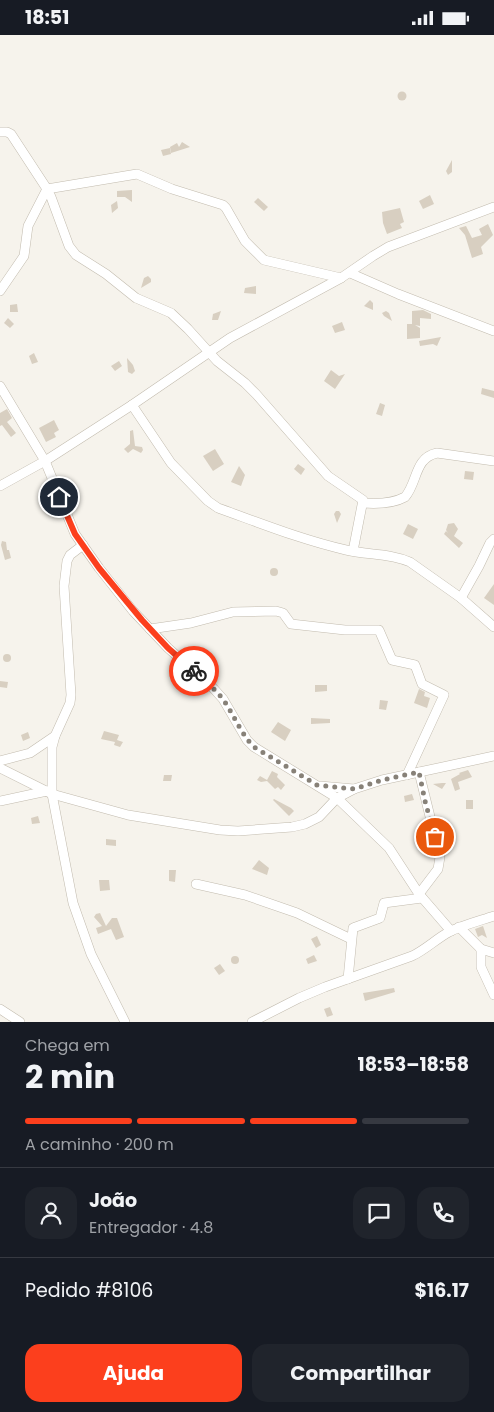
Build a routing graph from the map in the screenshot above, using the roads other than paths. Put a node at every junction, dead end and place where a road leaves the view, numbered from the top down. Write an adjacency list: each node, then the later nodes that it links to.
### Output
1 (0, 132): 2 (street)
2 (47, 189): 4 (street); 5 (street); 7 (street)
3 (494, 207): 4 (street)
4 (345, 275): 6 (street); 7 (street)
5 (0, 291)
6 (494, 331)
7 (208, 352): 9 (street); 13 (street)
8 (0, 386): 10 (street)
9 (132, 405): 10 (street); 16 (street)
10 (45, 461): 12 (street); 15 (street)
11 (494, 461): 13 (street)
12 (0, 486)
13 (363, 503): 16 (street)
14 (494, 539): 17 (street)
15 (83, 545): 19 (street); 20 (street)
16 (353, 551): 17 (street)
17 (461, 598): 18 (street)
18 (494, 627)
19 (150, 629): 25 (street); 26 (street)
20 (55, 735): 22 (street); 28 (street)
21 (494, 756): 24 (street)
22 (0, 761)
23 (0, 768): 28 (street)
24 (419, 772): 25 (street); 32 (street)
25 (407, 775): 27 (street)
26 (317, 785): 27 (street); 29 (street)
27 (354, 789): 29 (street)
28 (50, 792): 29 (street); 30 (street); 42 (street)
29 (337, 798): 32 (street)
30 (0, 801)
31 (196, 884): 35 (street)
32 (420, 896): 34 (street); 35 (street)
33 (494, 916): 34 (street)
34 (455, 929): 36 (street); 38 (street)
35 (351, 939): 38 (street)
36 (481, 949): 37 (street); 39 (street)
37 (494, 953)
38 (348, 979): 43 (street)
39 (494, 995)
40 (0, 1009): 41 (street)
41 (20, 1022)
42 (125, 1022)
43 (252, 1022)

